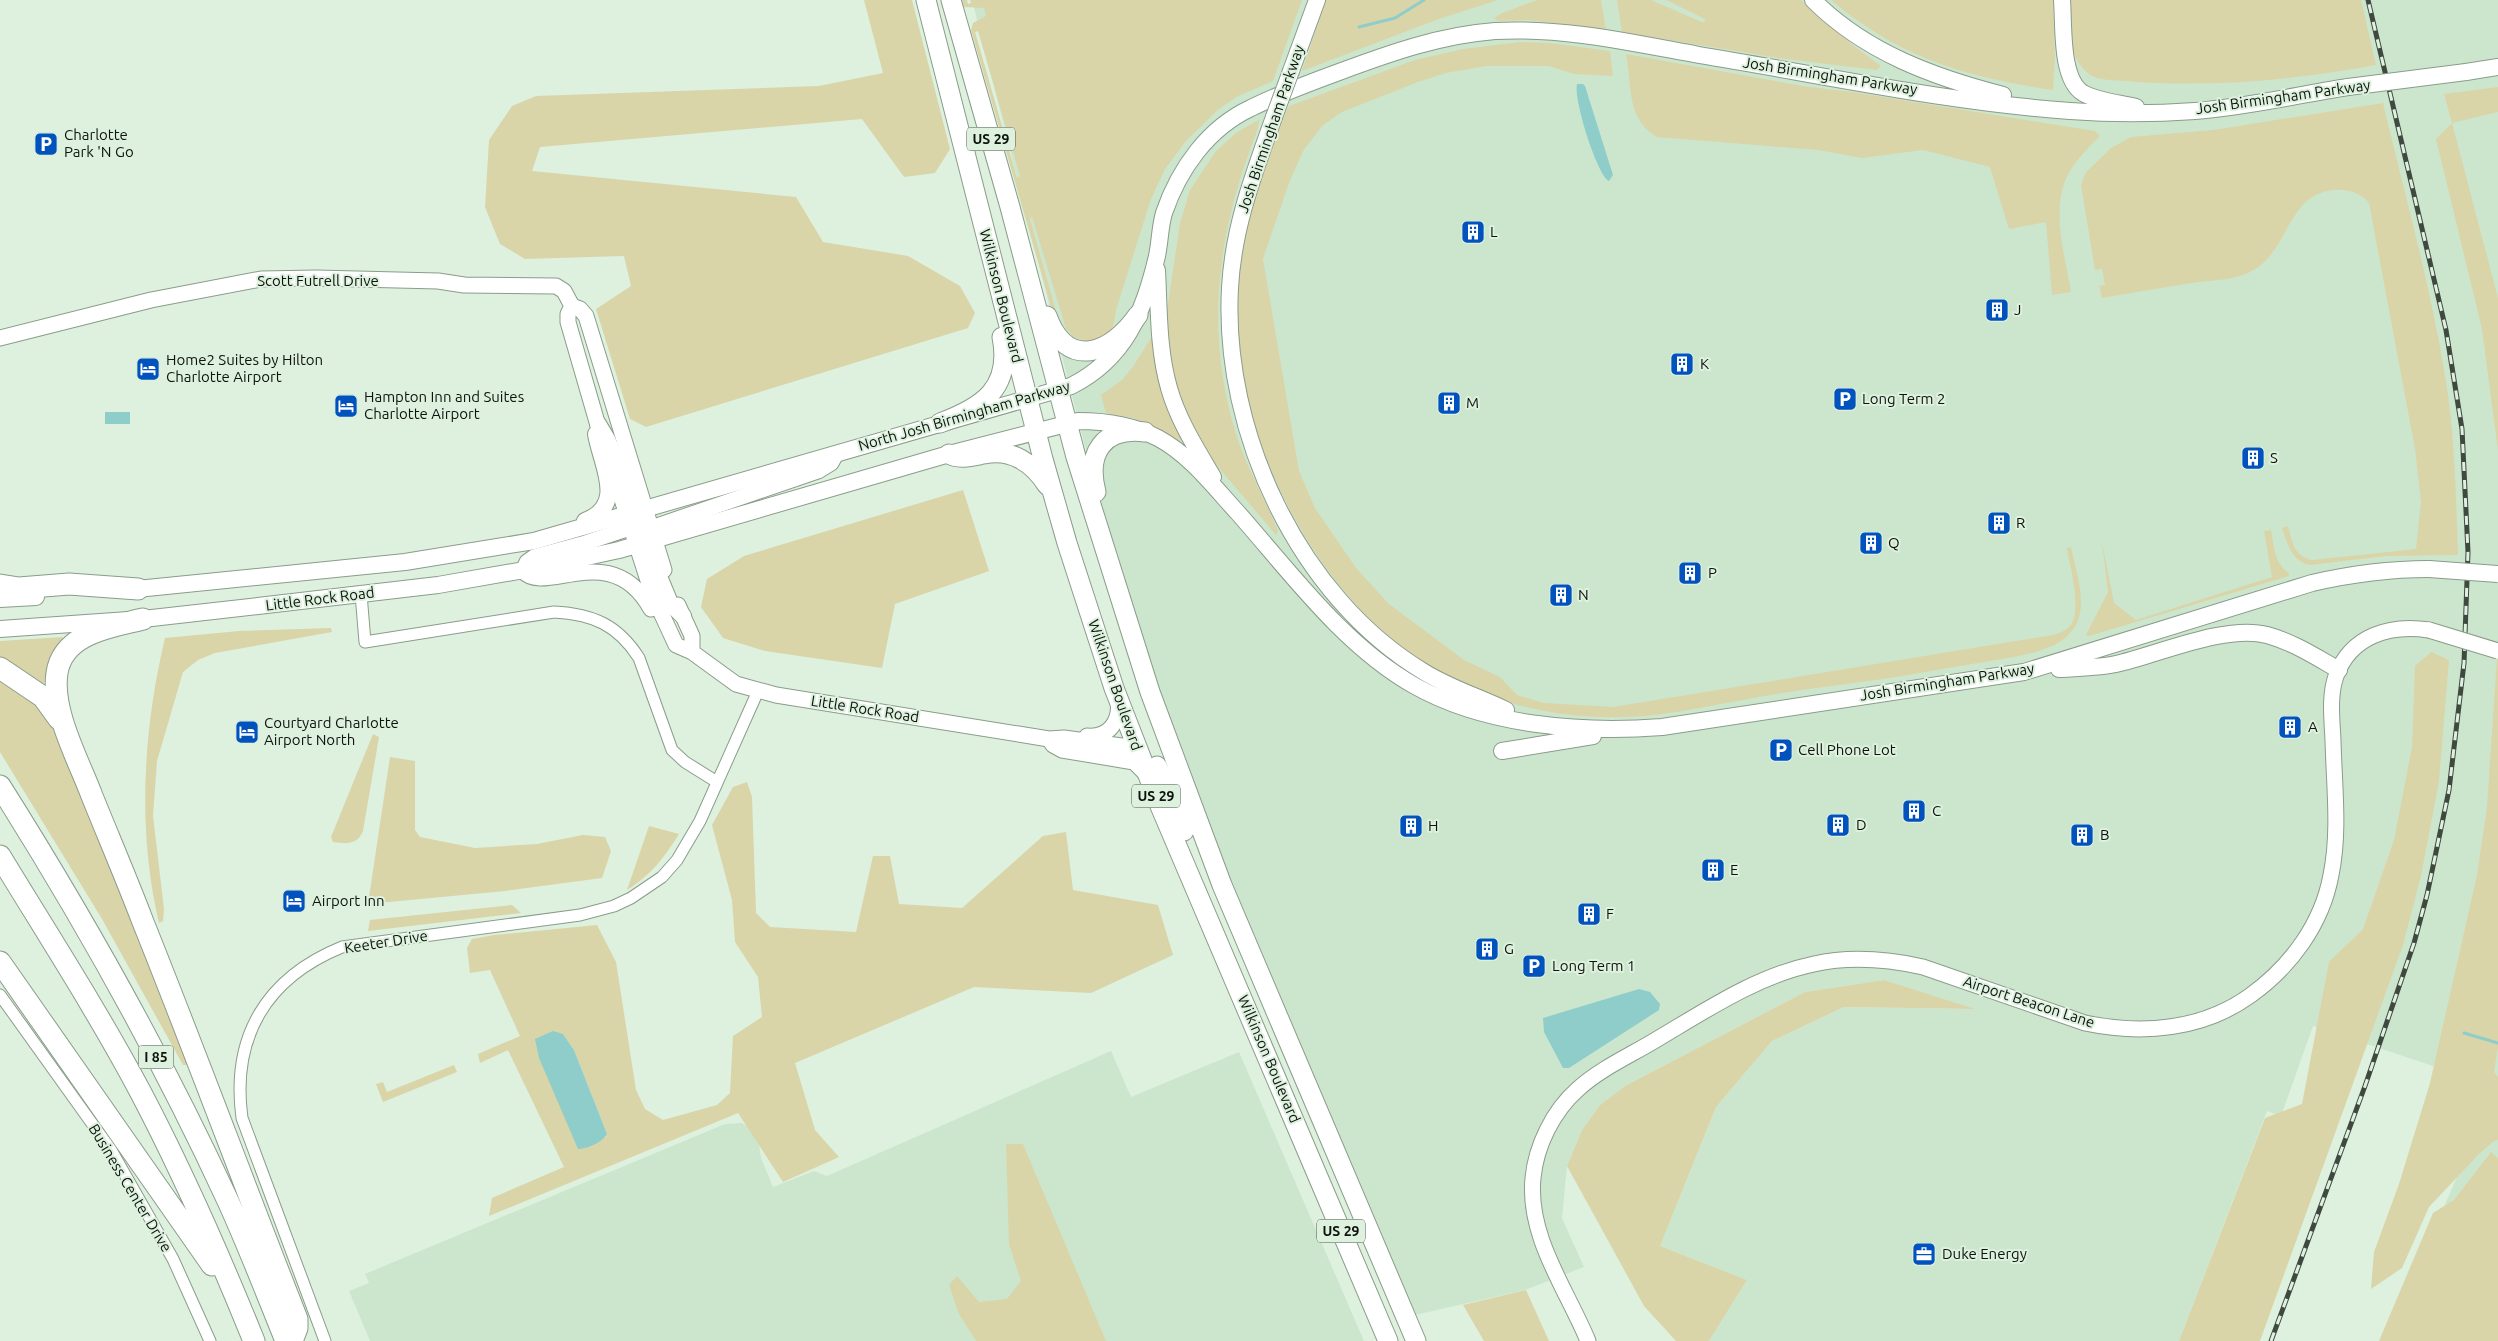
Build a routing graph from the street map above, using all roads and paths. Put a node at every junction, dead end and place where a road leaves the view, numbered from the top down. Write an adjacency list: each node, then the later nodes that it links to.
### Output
1 (926, 0): 12 (main road, Wilkinson Boulevard / US 29)
2 (951, 0): 11 (main road, Wilkinson Boulevard / US 29)
3 (1317, 0): 46 (main road, Josh Birmingham Parkway, bridge)
4 (1813, 0): 8 (main road, Josh Birmingham Parkway)
5 (2062, 0): 9 (main road)
6 (1592, 38): 8 (main road, Josh Birmingham Parkway); 10 (main road, North Josh Birmingham Parkway)
7 (2498, 67): 9 (main road, Josh Birmingham Parkway, bridge)
8 (2068, 111): 9 (main road, Josh Birmingham Parkway)
9 (2160, 113)
10 (1156, 258): 14 (main road, North Josh Birmingham Parkway); 24 (main road)
11 (1029, 278): 14 (main road); 16 (main road, Wilkinson Boulevard / US 29)
12 (999, 286): 17 (main road, Wilkinson Boulevard / US 29); 18 (main road)
13 (572, 306): 15 (street, Scott Futrell Drive); 20 (street); 26 (street, Scott Futrell Drive)
14 (1138, 315): 16 (main road, North Josh Birmingham Parkway)
15 (0, 338)
16 (1058, 391): 17 (main road, North Josh Birmingham Parkway); 19 (main road, Wilkinson Boulevard / US 29)
17 (1027, 399): 18 (main road, North Josh Birmingham Parkway); 21 (main road, Wilkinson Boulevard / US 29)
18 (940, 423): 26 (main road, North Josh Birmingham Parkway)
19 (1066, 423): 21 (main road); 22 (main road); 28 (main road, Wilkinson Boulevard / US 29)
20 (598, 424): 26 (main road); 27 (main road)
21 (1036, 431): 23 (main road); 25 (main road, Wilkinson Boulevard / US 29)
22 (1145, 432): 24 (main road); 28 (main road)
23 (949, 454): 25 (main road); 26 (main road)
24 (1226, 500): 46 (main road, Josh Birmingham Parkway)
25 (1055, 501): 45 (main road, Wilkinson Boulevard / US 29)
26 (641, 527): 27 (main road, Little Rock Road); 29 (main road, Little Rock Road); 35 (main road); 38 (street, Little Rock Road)
27 (571, 531): 32 (main road, Little Rock Road)
28 (1100, 539): 59 (main road, Wilkinson Boulevard / US 29)
29 (523, 570): 33 (main road, Little Rock Road); 38 (street)
30 (2498, 574): 43 (main road, Josh Birmingham Parkway, bridge)
31 (0, 585): 32 (highway)
32 (138, 589): 34 (main road, Little Rock Road)
33 (361, 594): 36 (main road, Little Rock Road); 54 (street)
34 (0, 599)
35 (683, 616): 40 (street)
36 (143, 619): 37 (main road, Little Rock Road); 48 (highway)
37 (0, 629)
38 (670, 631): 40 (street, Little Rock Road)
39 (2498, 651): 42 (street, Airport Beacon Lane, bridge)
40 (692, 652): 44 (street, Little Rock Road)
41 (0, 668): 48 (highway)
42 (2339, 670): 43 (main road); 68 (street, Airport Beacon Lane)
43 (2024, 672): 47 (main road, Josh Birmingham Parkway)
44 (758, 691): 49 (street, Little Rock Road); 54 (street, Keeter Drive)
45 (1117, 696): 50 (street); 51 (main road, Wilkinson Boulevard / US 29)
46 (1535, 722): 47 (main road, Josh Birmingham Parkway)
47 (1618, 730): 52 (main road)
48 (67, 732): 64 (highway)
49 (1049, 738): 50 (street, Little Rock Road); 53 (street, Little Rock Road)
50 (1065, 738): 51 (street, Little Rock Road)
51 (1136, 748): 53 (main road, Wilkinson Boulevard / US 29); 59 (main road)
52 (1502, 751)
53 (1147, 775): 66 (main road, Wilkinson Boulevard / US 29)
54 (717, 782): 65 (street, Keeter Drive)
55 (0, 786): 63 (highway, I 85)
56 (0, 856): 60 (highway, I 85)
57 (0, 962): 60 (highway)
58 (0, 994): 61 (street, Business Center Drive)
59 (1275, 1012): 67 (main road, Wilkinson Boulevard / US 29)
60 (238, 1303): 62 (highway, I 85)
61 (210, 1341)
62 (254, 1341)
63 (286, 1341)
64 (292, 1341)
65 (325, 1341)
66 (1388, 1341)
67 (1416, 1341)
68 (1588, 1341)

